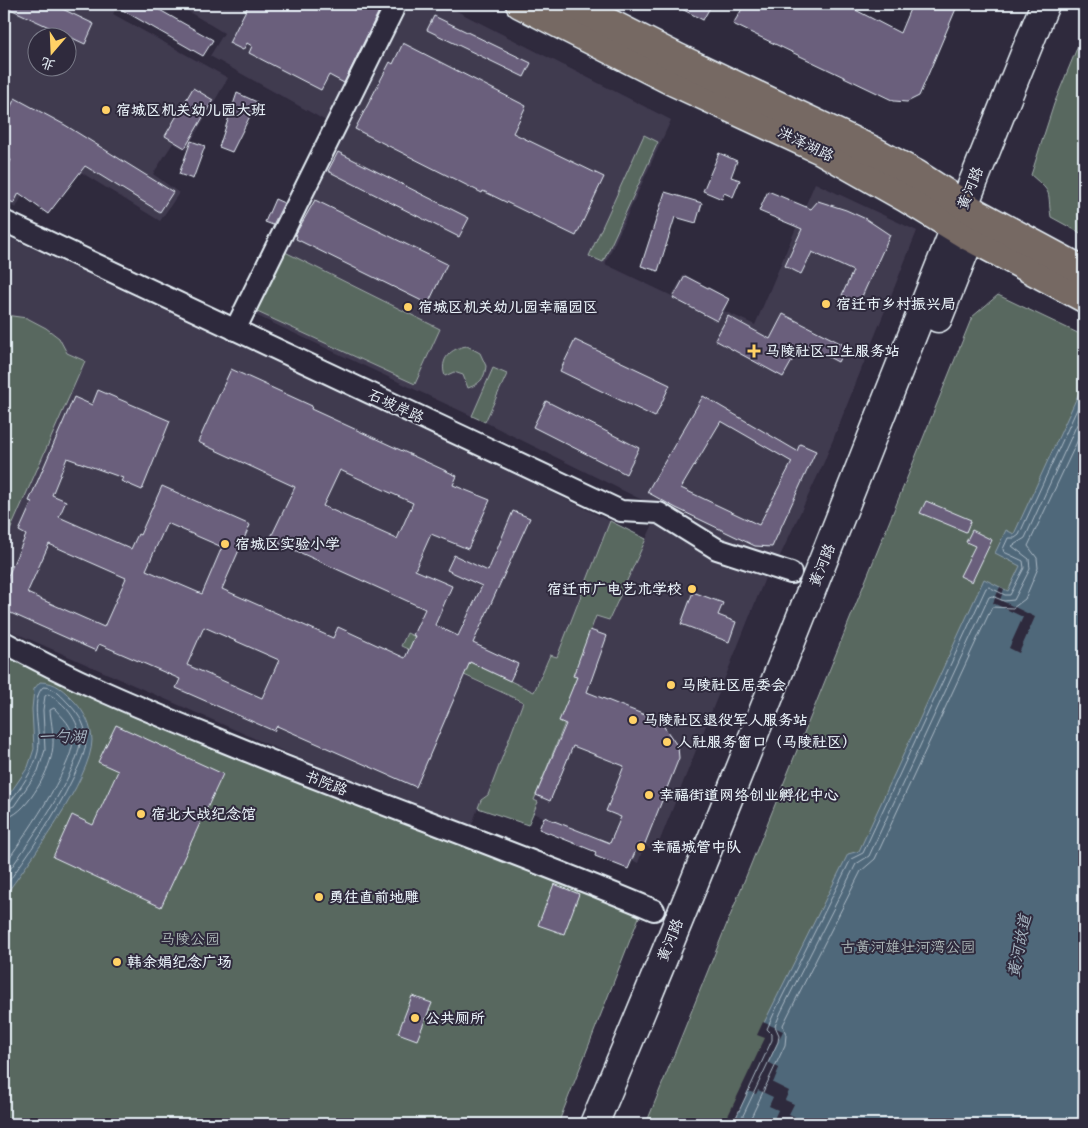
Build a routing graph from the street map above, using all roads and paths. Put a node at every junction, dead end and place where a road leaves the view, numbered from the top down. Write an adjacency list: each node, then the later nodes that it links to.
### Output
1 (520, 4): 7 (main road, 洪泽湖路)
2 (572, 4): 7 (main road, 洪泽湖路)
3 (1045, 4): 7 (main road, 黄河路)
4 (1063, 4): 7 (main road, 黄河路)
5 (394, 10): 11 (street)
6 (4, 221): 11 (street, 石坡岸路)
7 (966, 221): 8 (main road, 洪泽湖路); 15 (main road, 黄河路); 16 (main road, 黄河路)
8 (1020, 251): 9 (main road, 洪泽湖路); 10 (main road, 洪泽湖路)
9 (1084, 270)
10 (1084, 298)
11 (235, 330): 12 (street, 石坡岸路)
12 (791, 573)
13 (4, 642): 14 (street, 书院路)
14 (654, 910)
15 (594, 1124)
16 (612, 1124)

